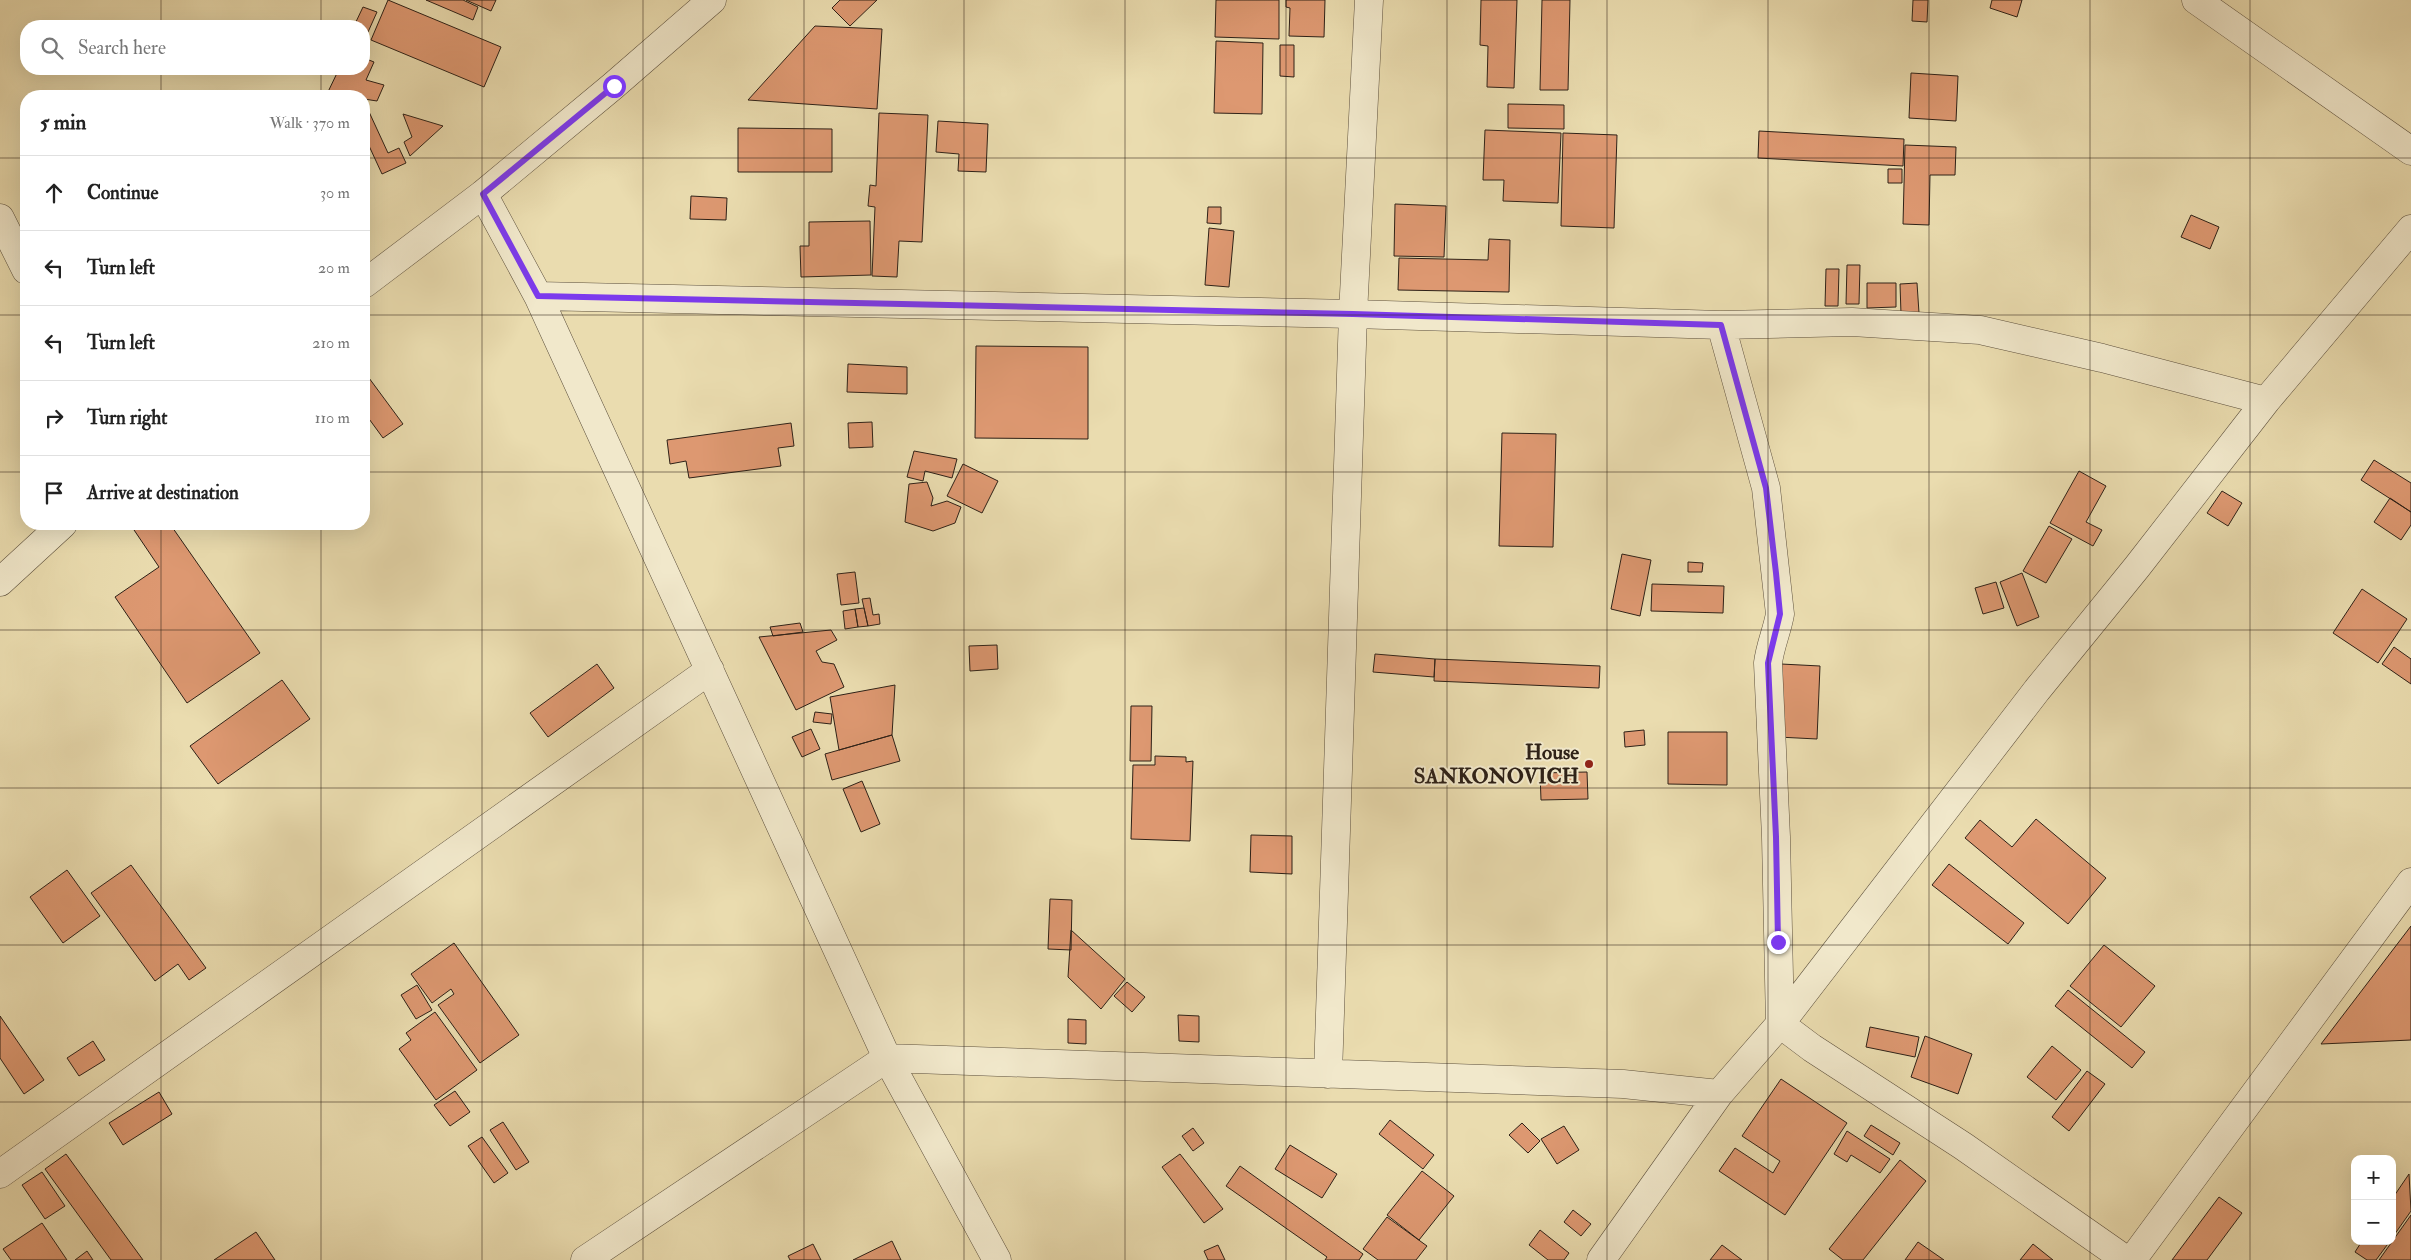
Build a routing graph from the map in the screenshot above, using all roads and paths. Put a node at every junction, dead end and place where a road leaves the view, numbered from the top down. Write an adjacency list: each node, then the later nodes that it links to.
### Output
1 (712, 0): 5 (street)
2 (1369, 0): 11 (street)
3 (2196, 0): 4 (street)
4 (2411, 151)
5 (483, 194): 9 (street); 10 (street)
6 (0, 218): 8 (street)
7 (2411, 229): 13 (street)
8 (20, 258)
9 (370, 279)
10 (538, 296): 11 (street); 16 (street)
11 (1353, 314): 12 (street); 20 (street)
12 (1721, 325): 13 (street); 18 (street)
13 (2266, 401): 18 (street)
14 (56, 530): 15 (street)
15 (0, 582)
16 (710, 670): 19 (street); 22 (street)
17 (2411, 882): 27 (street)
18 (1780, 1024): 21 (street); 26 (street)
19 (887, 1058): 20 (street); 23 (street); 24 (street)
20 (1328, 1074): 21 (street)
21 (1719, 1094): 25 (street)
22 (0, 1174)
23 (585, 1260)
24 (997, 1260)
25 (1600, 1260)
26 (2126, 1260)
27 (2132, 1260)

